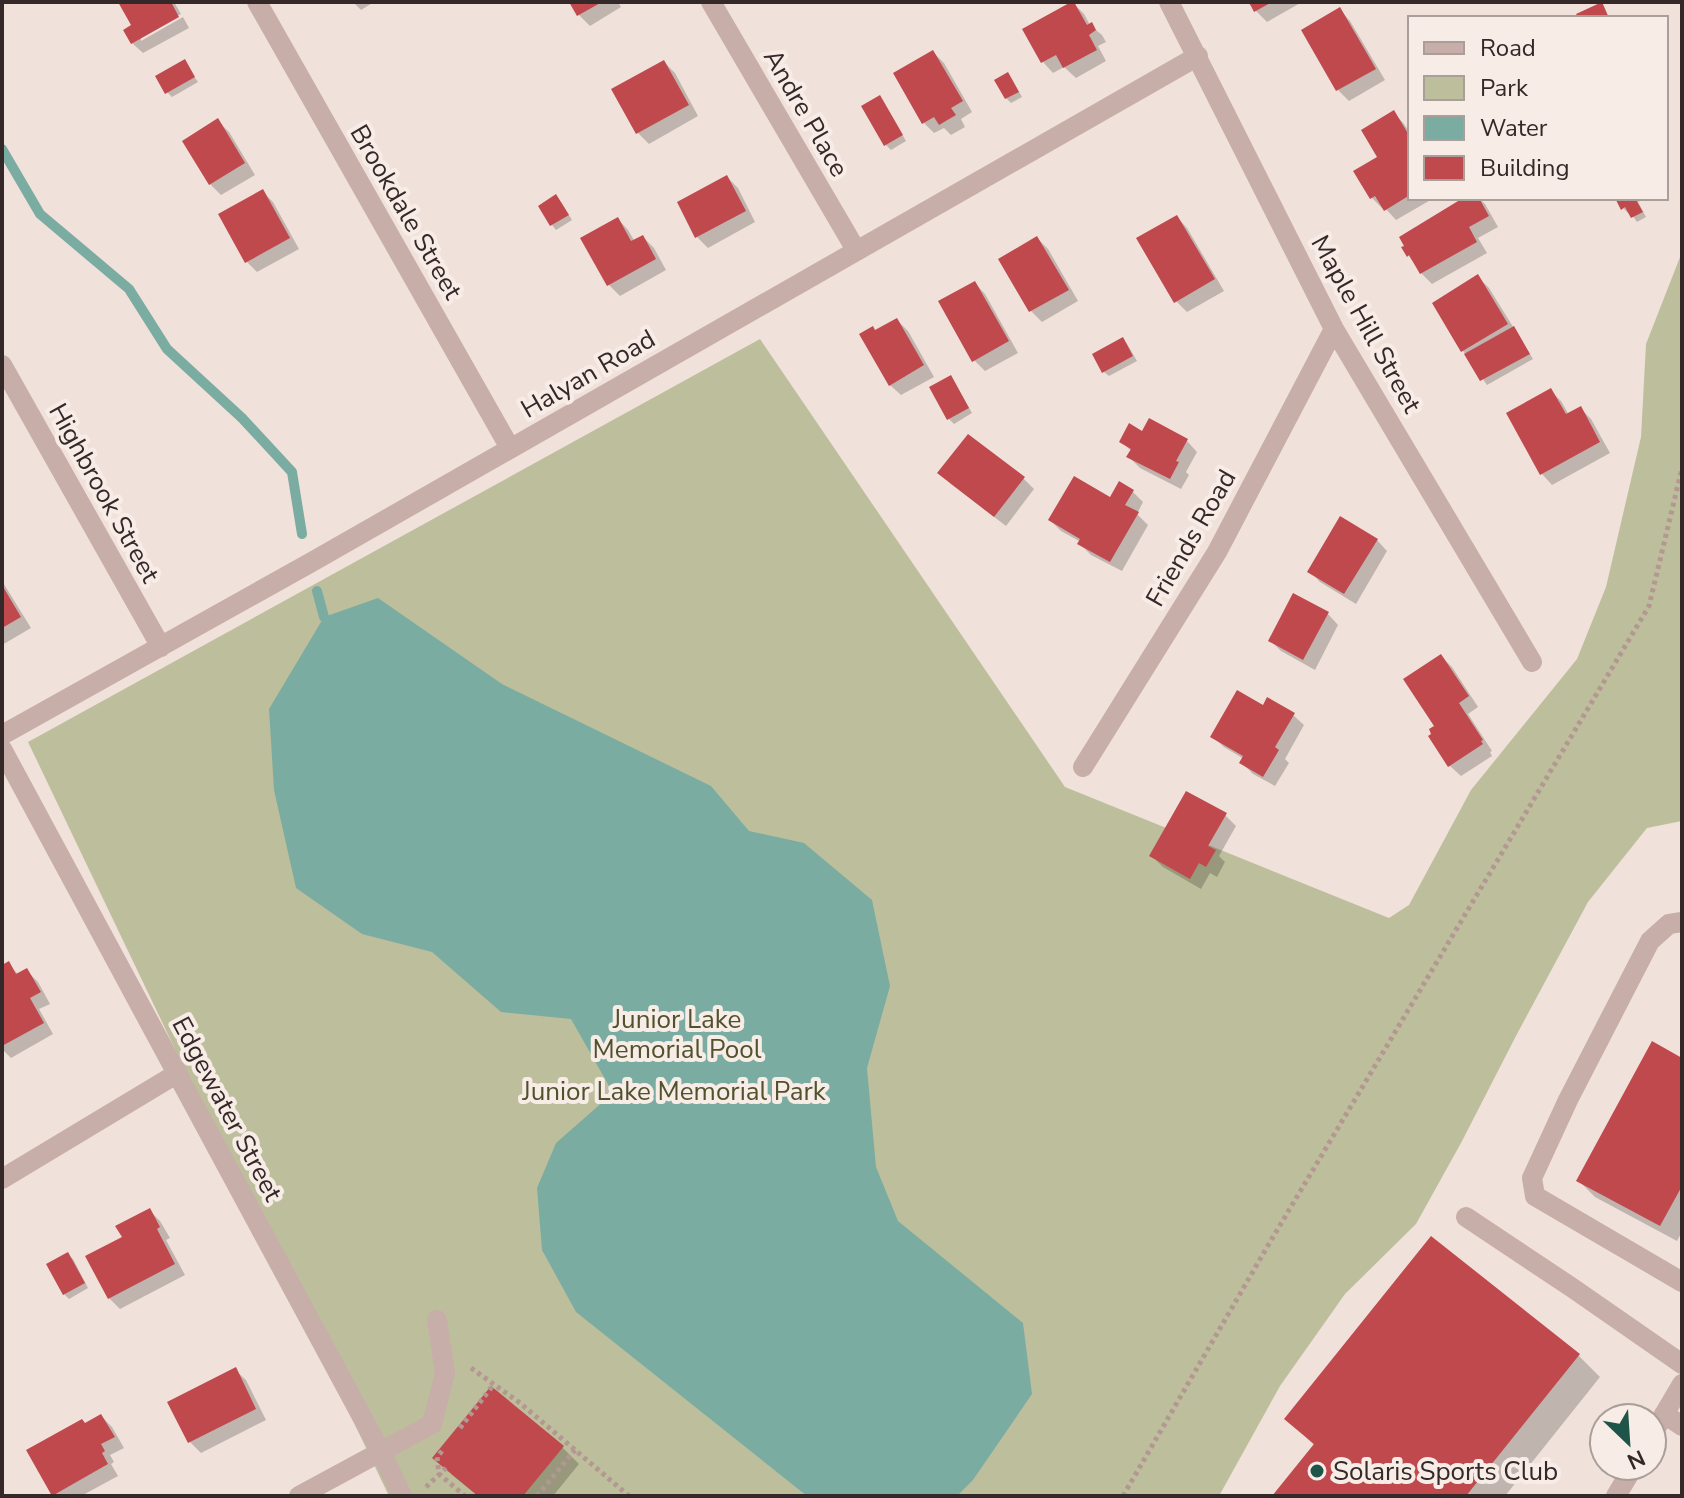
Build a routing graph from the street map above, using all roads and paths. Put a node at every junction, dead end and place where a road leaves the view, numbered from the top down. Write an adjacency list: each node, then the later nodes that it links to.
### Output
1 (257, 2): 8 (street, Brookdale Street)
2 (711, 2): 5 (street, Andre Place)
3 (1169, 2): 4 (street, Maple Hill Street)
4 (1198, 56): 5 (street, Halyan Road); 6 (street, Maple Hill Street)
5 (856, 250): 8 (street, Halyan Road)
6 (1334, 329): 11 (street, Maple Hill Street); 14 (street, Friends Road)
7 (2, 365): 10 (street, Highbrook Street)
8 (510, 448): 10 (street, Halyan Road)
9 (1682, 468): 34 (path)
10 (161, 647): 12 (street, Halyan Road)
11 (1532, 662)
12 (2, 735)
13 (2, 749): 16 (street, Edgewater Street)
14 (1083, 767)
15 (1682, 922): 19 (street)
16 (178, 1073): 17 (street); 26 (street, Edgewater Street)
17 (2, 1179)
18 (1466, 1217): 22 (street)
19 (1682, 1282)
20 (437, 1320): 21 (street)
21 (441, 1347): 25 (path); 26 (street)
22 (1682, 1364)
23 (1682, 1384): 24 (street)
24 (1668, 1407)
25 (575, 1450): 32 (path); 33 (path)
26 (381, 1452): 29 (street, Edgewater Street); 30 (street)
27 (446, 1468): 28 (path)
28 (439, 1474): 29 (path); 31 (path)
29 (411, 1494)
30 (299, 1496)
31 (465, 1496)
32 (537, 1496)
33 (629, 1496)
34 (1123, 1496)

